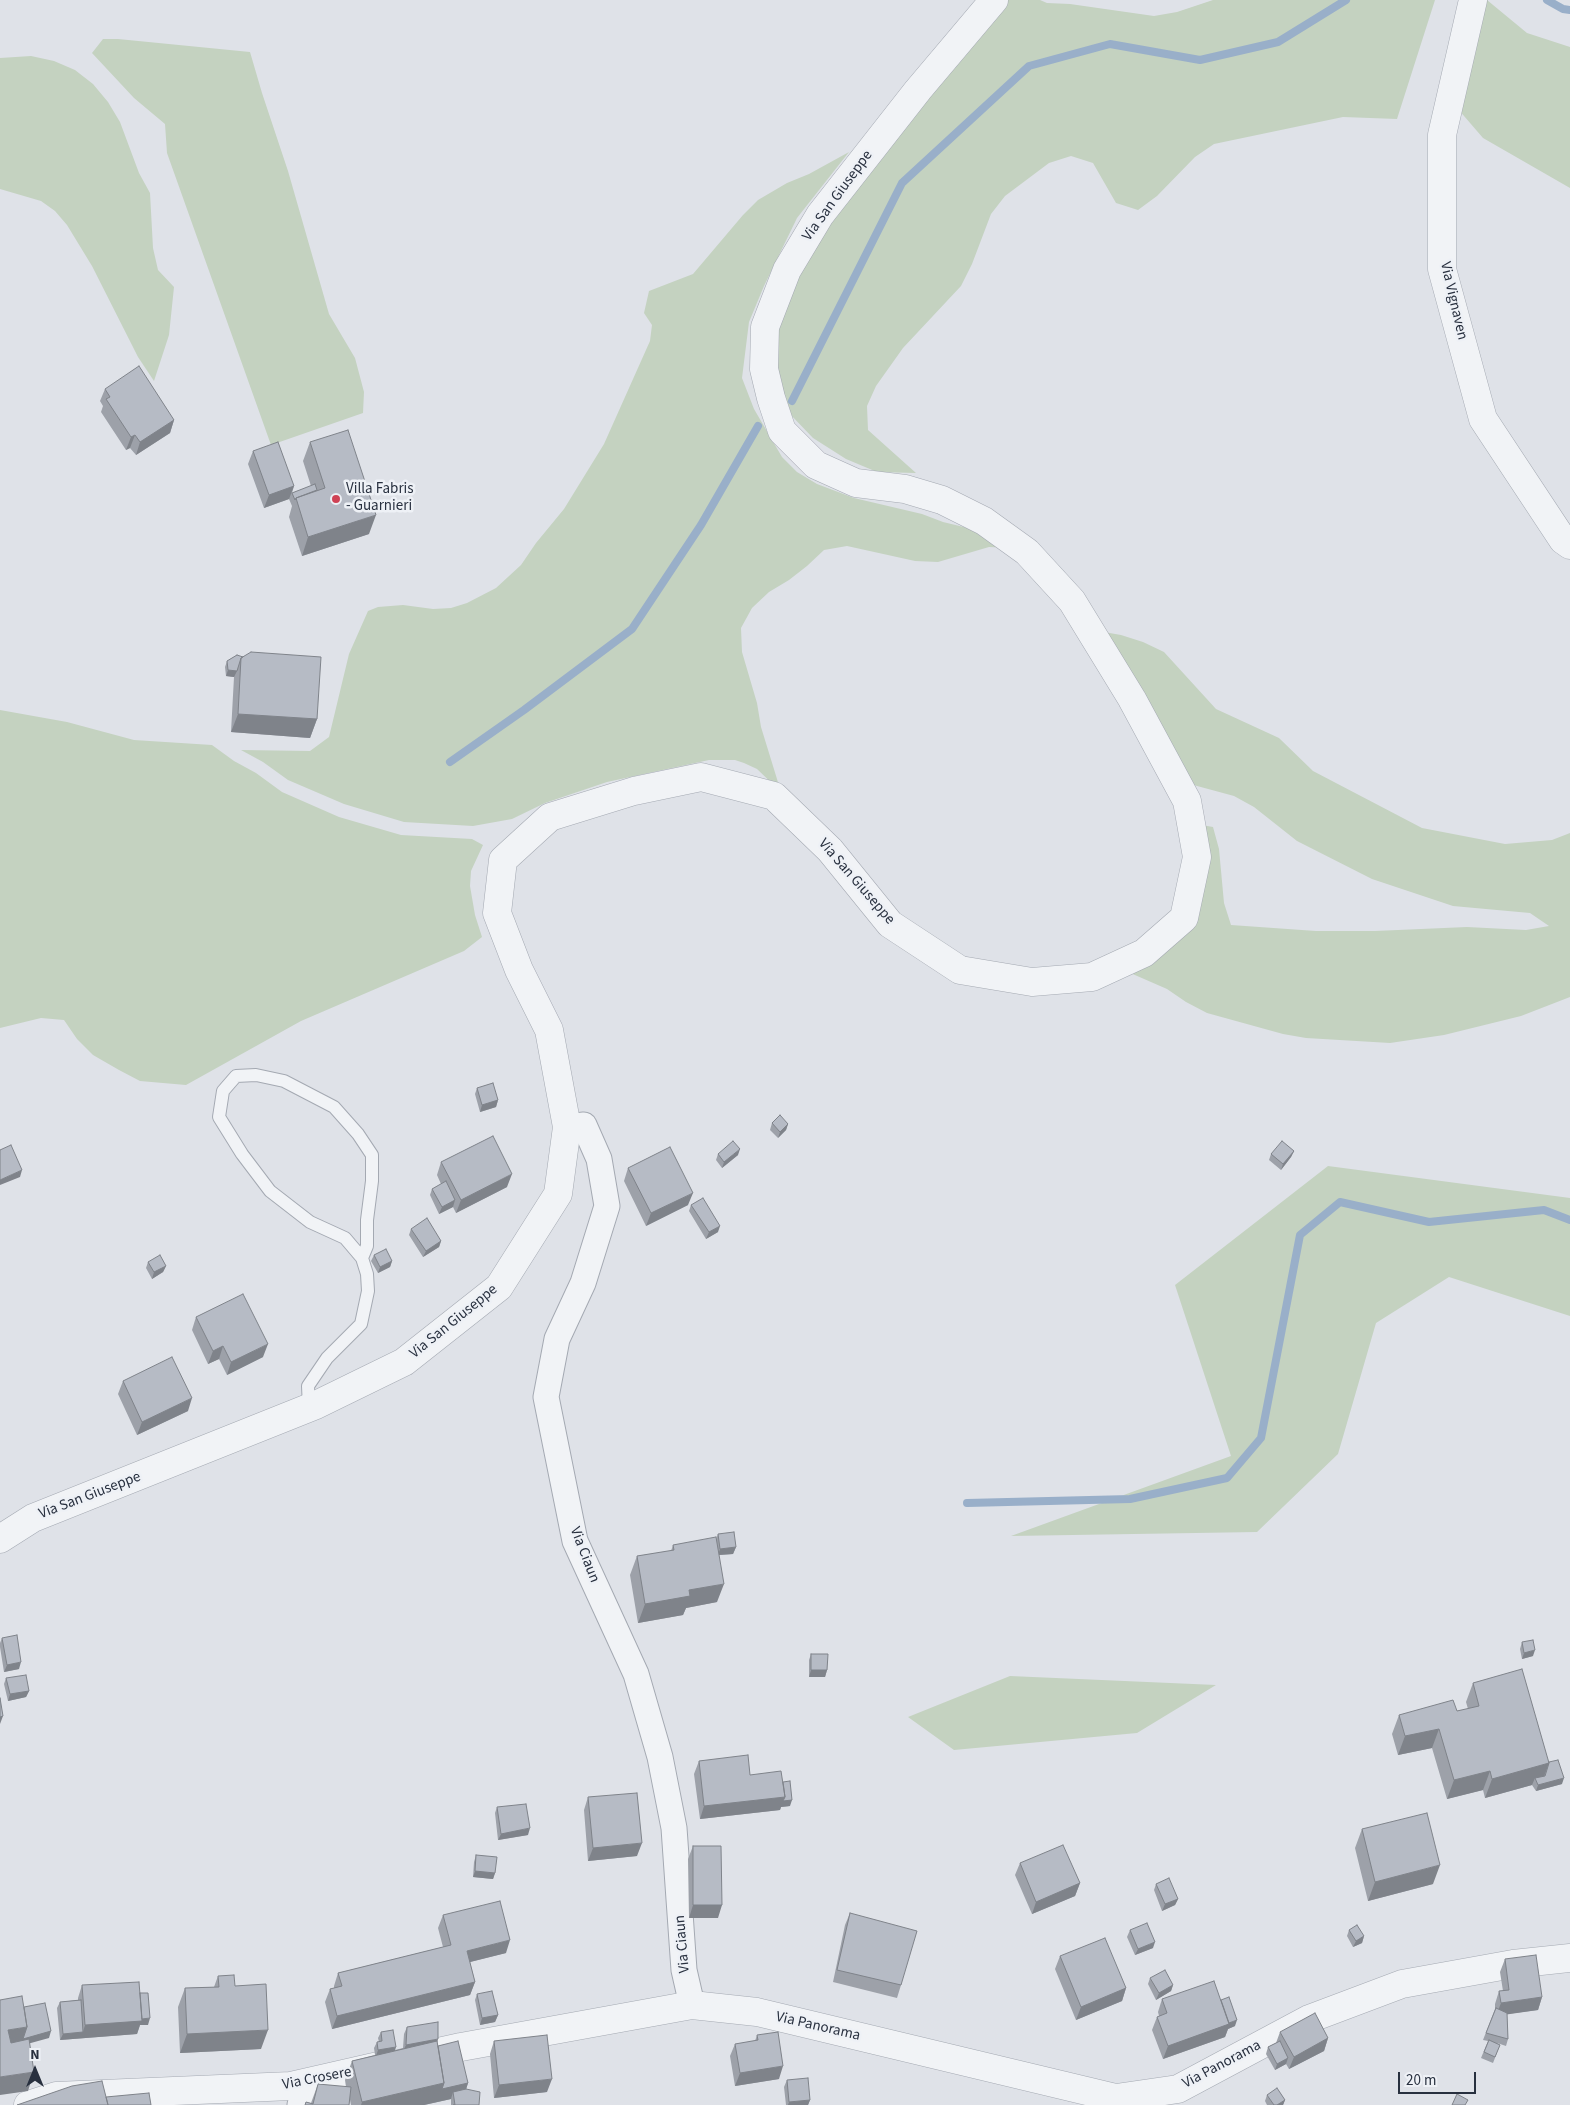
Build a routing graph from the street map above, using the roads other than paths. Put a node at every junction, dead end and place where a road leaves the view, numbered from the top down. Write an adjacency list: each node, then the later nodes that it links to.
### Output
1 (994, 0): 4 (street, Via San Giuseppe)
2 (1473, 0): 3 (street, Via Vignaven)
3 (1570, 545)
4 (567, 1126): 6 (street, Via San Giuseppe); 9 (street, Via Ciaun)
5 (362, 1258): 5 (lane); 6 (lane)
6 (309, 1408): 7 (street, Via San Giuseppe)
7 (0, 1539)
8 (1570, 1958): 9 (street, Via Panorama)
9 (692, 2006): 10 (street, Via Crosere)
10 (302, 2094): 11 (street, Via Crosere)
11 (28, 2105)

